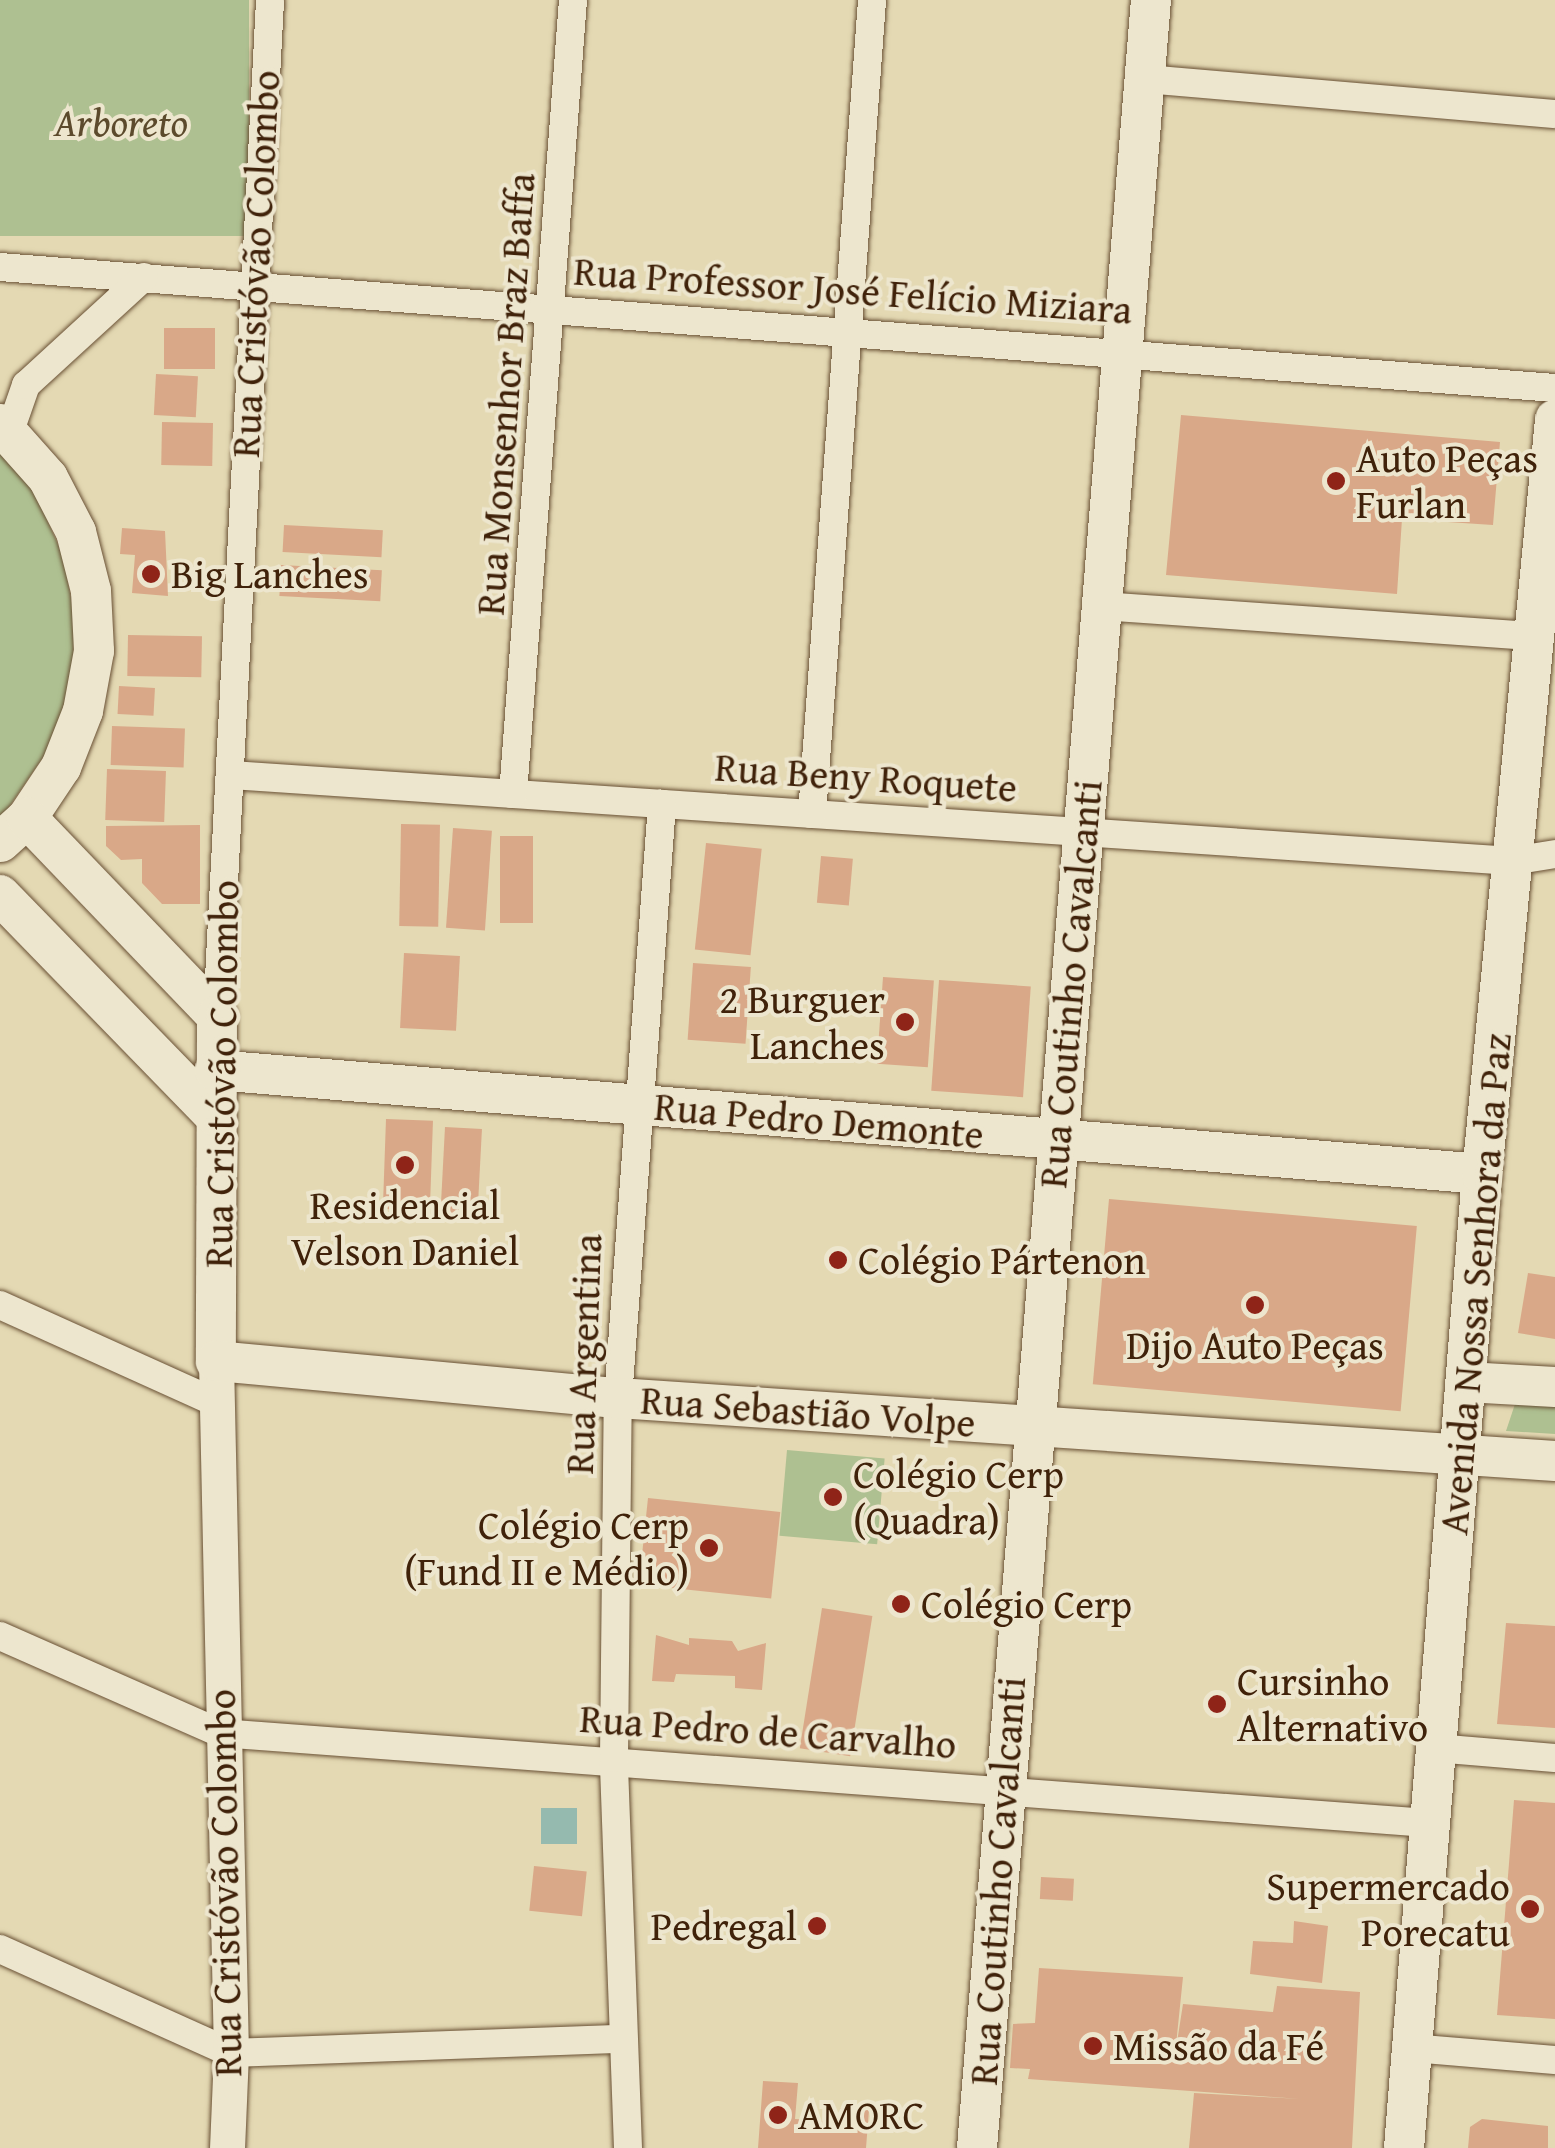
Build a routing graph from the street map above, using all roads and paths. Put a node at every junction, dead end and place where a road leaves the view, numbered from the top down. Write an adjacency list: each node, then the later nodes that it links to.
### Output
1 (270, 0): 9 (street, Rua Cristóvão Colombo)
2 (574, 0): 10 (street, Rua Monsenhor Braz Baffa)
3 (872, 0): 11 (street)
4 (1151, 0): 5 (main road, Rua Coutinho Cavalcanti)
5 (1145, 80): 6 (street); 12 (main road, Rua Coutinho Cavalcanti)
6 (1555, 114)
7 (0, 267): 8 (street, Rua Professor José Felício Miziara)
8 (144, 278): 9 (street, Rua Professor José Felício Miziara); 15 (street)
9 (251, 290): 10 (street, Rua Professor José Felício Miziara); 18 (street, Rua Cristóvão Colombo)
10 (553, 308): 11 (street, Rua Professor José Felício Miziara); 19 (street, Rua Monsenhor Braz Baffa)
11 (846, 330): 12 (street, Rua Professor José Felício Miziara); 21 (street)
12 (1122, 350): 13 (street, Rua Professor José Felício Miziara); 16 (main road, Rua Coutinho Cavalcanti)
13 (1555, 388)
14 (1555, 420): 17 (main road, Avenida Nossa Senhora da Paz)
15 (5, 428): 22 (main road)
16 (1101, 606): 17 (street); 23 (main road, Rua Coutinho Cavalcanti)
17 (1531, 636): 25 (main road, Avenida Nossa Senhora da Paz)
18 (231, 776): 19 (street, Rua Beny Roquete); 27 (street, Rua Cristóvão Colombo)
19 (513, 794): 20 (street, Rua Beny Roquete)
20 (662, 804): 21 (street, Rua Beny Roquete); 29 (street, Rua Argentina)
21 (812, 814): 23 (street, Rua Beny Roquete)
22 (13, 830): 27 (main road)
23 (1082, 832): 25 (street, Rua Beny Roquete); 31 (main road, Rua Coutinho Cavalcanti)
24 (1555, 854): 25 (street, Rua Beny Roquete)
25 (1512, 861): 32 (main road, Avenida Nossa Senhora da Paz)
26 (0, 895): 30 (main road)
27 (217, 1016): 28 (main road, Rua Cristóvão Colombo)
28 (216, 1070): 29 (main road, Rua Pedro Demonte); 30 (main road, Rua Cristóvão Colombo)
29 (636, 1105): 31 (main road, Rua Pedro Demonte); 37 (street, Rua Argentina)
30 (214, 1115): 34 (main road, Rua Cristóvão Colombo)
31 (1057, 1139): 32 (main road, Rua Pedro Demonte); 39 (main road, Rua Coutinho Cavalcanti)
32 (1482, 1174): 35 (main road, Avenida Nossa Senhora da Paz)
33 (0, 1305): 38 (street)
34 (216, 1361): 37 (main road, Rua Sebastião Volpe); 38 (street, Rua Cristóvão Colombo)
35 (1466, 1382): 36 (main road); 40 (main road, Avenida Nossa Senhora da Paz)
36 (1555, 1387)
37 (618, 1398): 39 (main road, Rua Sebastião Volpe); 45 (street, Rua Argentina)
38 (218, 1403): 43 (street, Rua Cristóvão Colombo)
39 (1033, 1426): 40 (main road, Rua Sebastião Volpe); 47 (main road, Rua Coutinho Cavalcanti)
40 (1461, 1456): 41 (main road, Rua Sebastião Volpe); 44 (main road, Avenida Nossa Senhora da Paz)
41 (1555, 1462)
42 (0, 1636): 43 (street)
43 (220, 1733): 45 (street, Rua Pedro de Carvalho); 52 (street, Rua Cristóvão Colombo)
44 (1435, 1748): 46 (street); 48 (main road, Avenida Nossa Senhora da Paz)
45 (614, 1758): 47 (street, Rua Pedro de Carvalho); 50 (street, Rua Argentina)
46 (1555, 1758)
47 (1004, 1789): 48 (street, Rua Pedro de Carvalho); 56 (main road, Rua Coutinho Cavalcanti)
48 (1428, 1823): 51 (main road, Avenida Nossa Senhora da Paz)
49 (0, 1949): 52 (street)
50 (622, 2038): 52 (street); 55 (street, Rua Argentina)
51 (1412, 2048): 53 (street); 57 (main road, Avenida Nossa Senhora da Paz)
52 (231, 2054): 54 (street, Rua Cristóvão Colombo)
53 (1555, 2060)
54 (226, 2148)
55 (628, 2148)
56 (976, 2148)
57 (1404, 2148)

